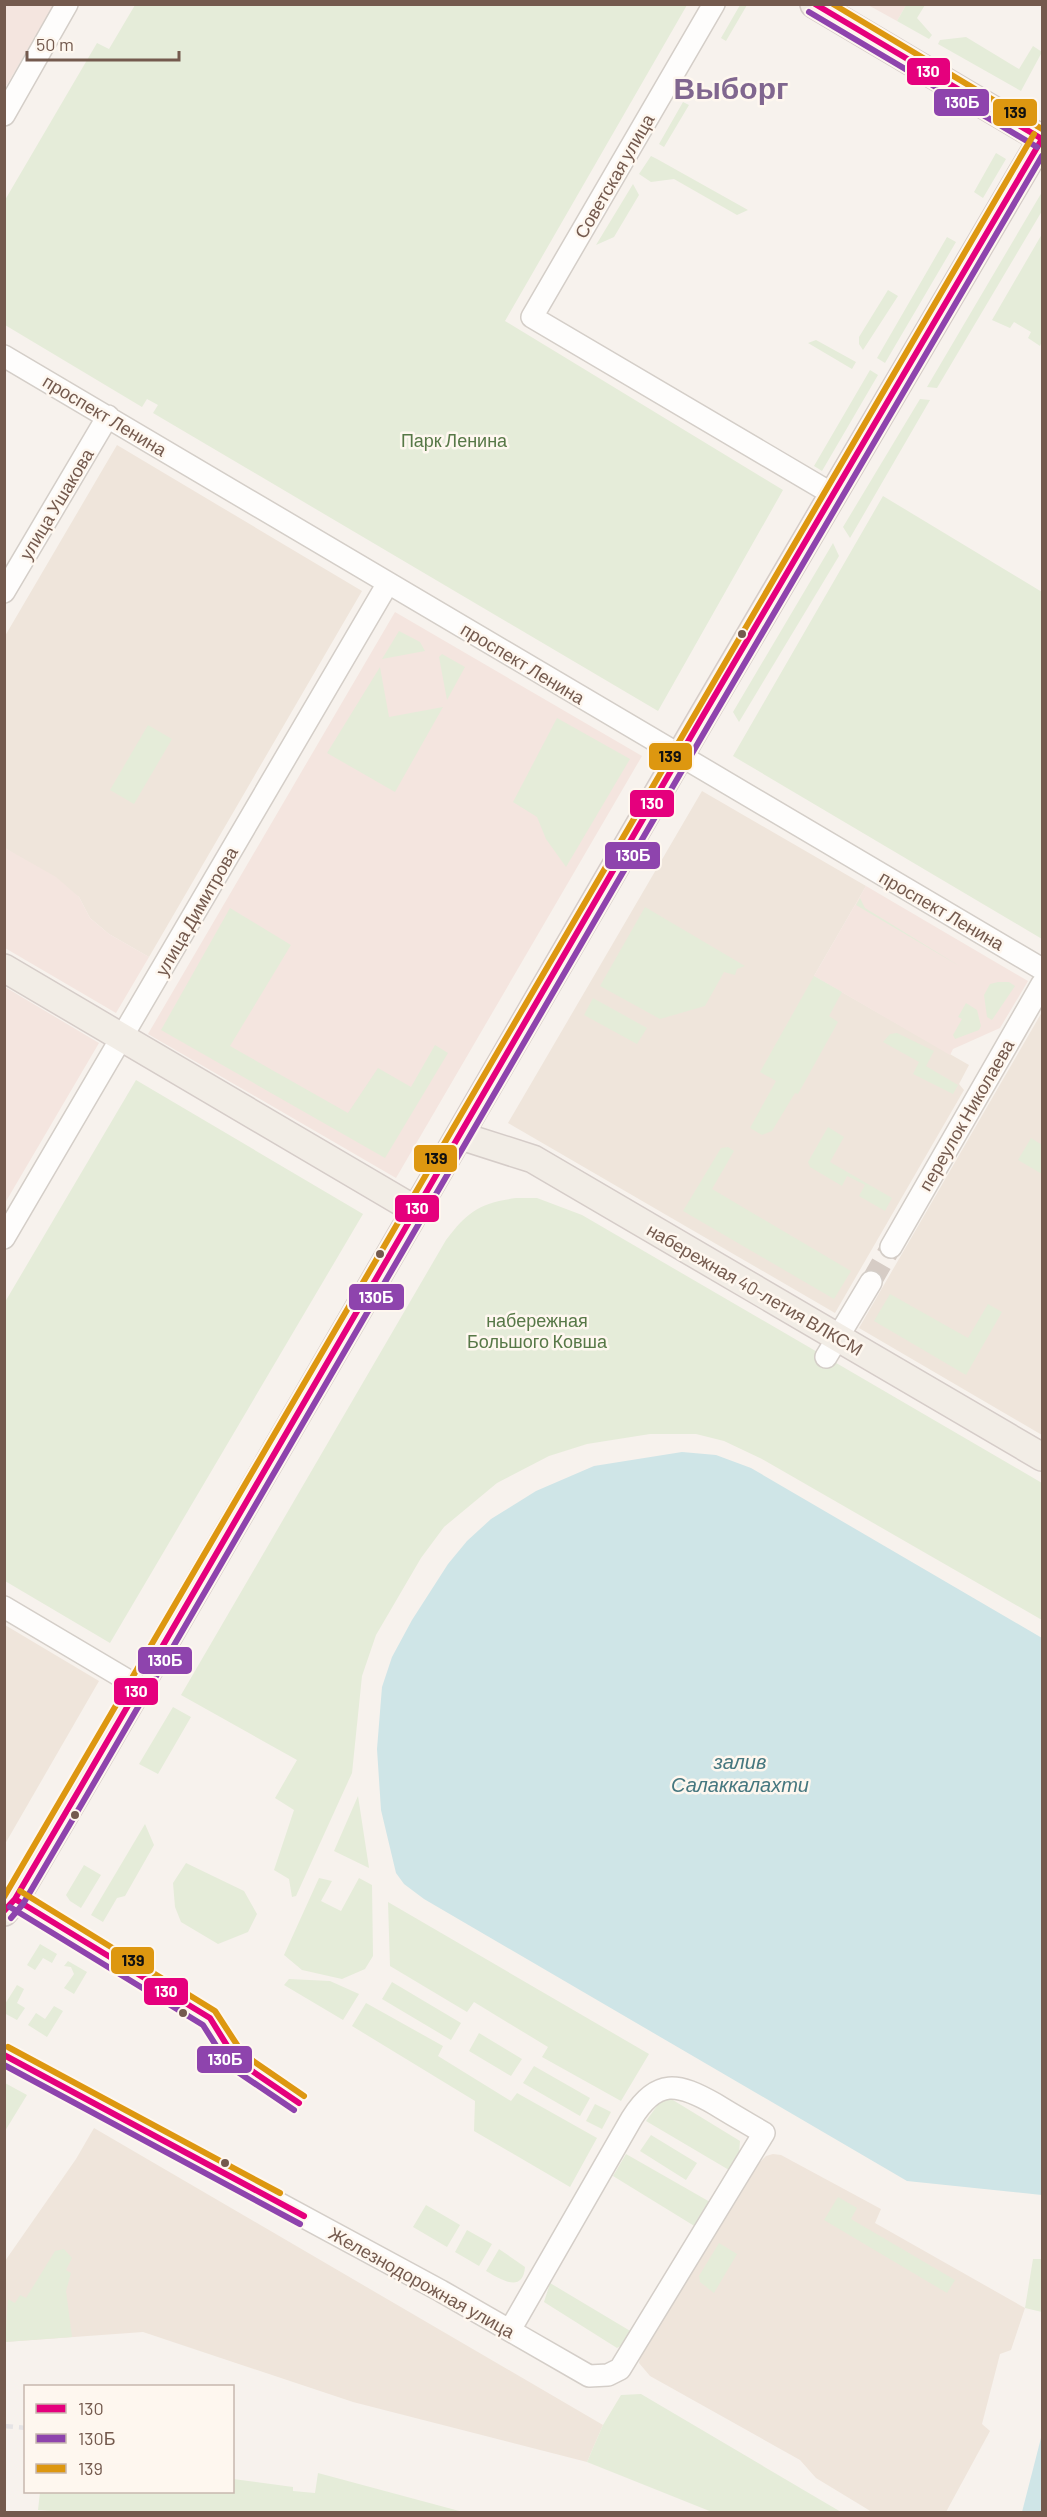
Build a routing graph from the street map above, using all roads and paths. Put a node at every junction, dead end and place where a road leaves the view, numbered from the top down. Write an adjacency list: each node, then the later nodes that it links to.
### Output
1 (66, 4): 4 (street)
2 (714, 4): 8 (street, Советская улица)
3 (813, 4): 5 (main road)
4 (4, 115)
5 (1042, 139): 8 (main road)
6 (4, 356): 7 (street, проспект Ленина)
7 (108, 416): 9 (street, проспект Ленина); 10 (street, улица Ушакова)
8 (834, 495): 11 (main road)
9 (388, 583): 11 (street, проспект Ленина); 15 (street, улица Димитрова)
10 (4, 592)
11 (680, 757): 13 (street, проспект Ленина); 16 (main road)
12 (4, 968): 15 (main road)
13 (1042, 969)
14 (1042, 984): 19 (street, переулок Николаева)
15 (122, 1037): 17 (main road); 18 (street, улица Димитрова)
16 (461, 1136): 17 (main road); 21 (main road, набережная 40-летия ВЛКСМ)
17 (417, 1211): 24 (main road)
18 (4, 1238)
19 (891, 1247)
20 (871, 1282): 21 (street)
21 (832, 1347): 22 (main road, набережная 40-летия ВЛКСМ)
22 (1042, 1457)
23 (4, 1607): 24 (street)
24 (139, 1687): 25 (main road)
25 (4, 1912)
26 (4, 2055): 27 (street, Железнодорожная улица)
27 (510, 2330): 27 (street, Железнодорожная улица)

